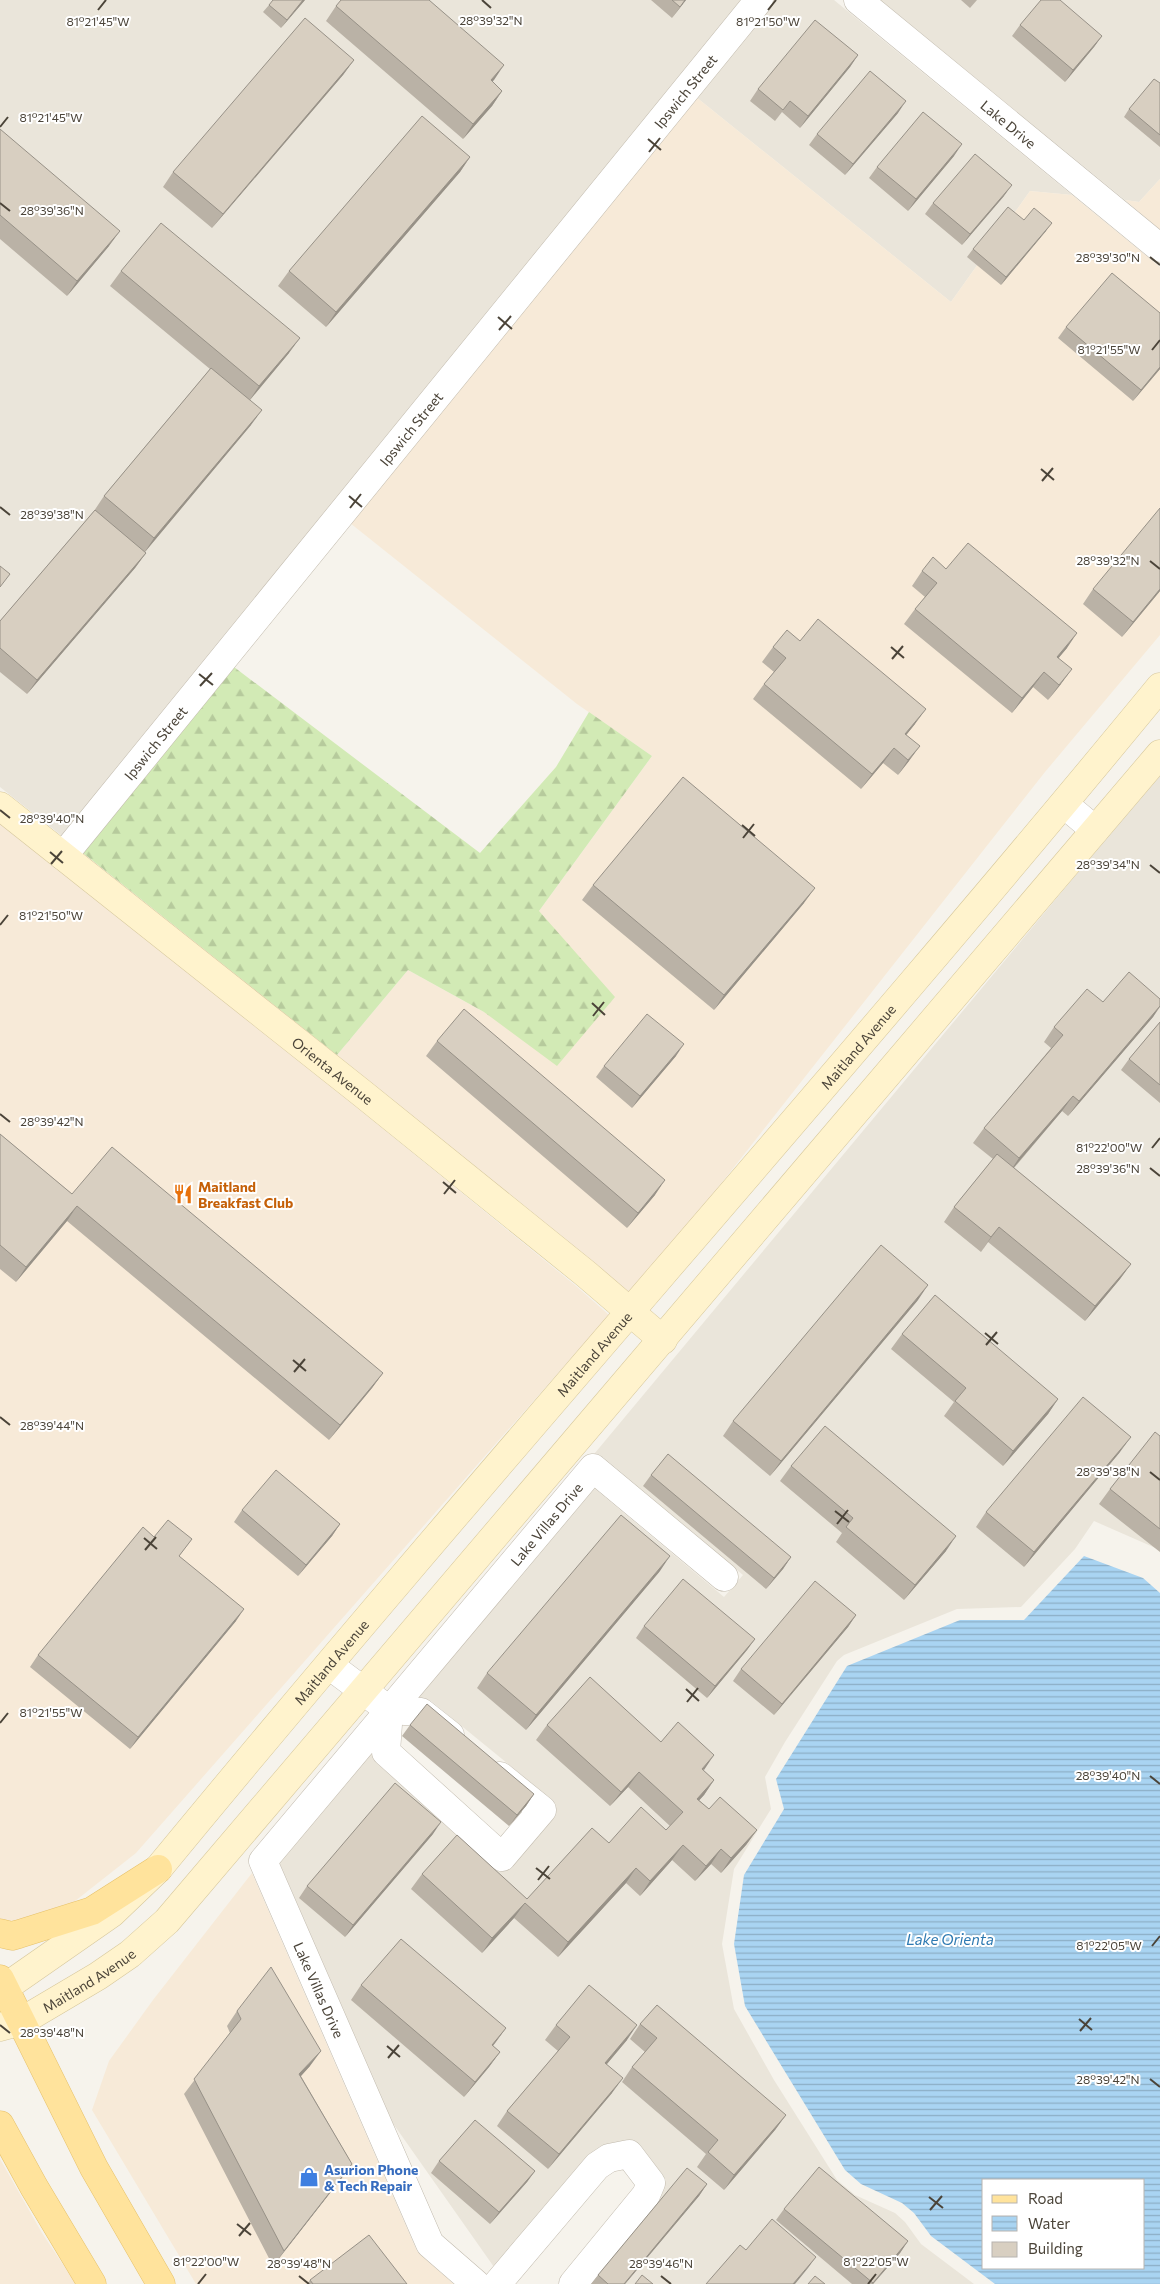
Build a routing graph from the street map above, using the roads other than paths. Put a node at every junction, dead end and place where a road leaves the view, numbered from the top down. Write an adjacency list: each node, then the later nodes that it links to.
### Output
1 (758, 0): 9 (street, Ipswich Street)
2 (858, 0): 3 (street, Lake Drive)
3 (1160, 248)
4 (1160, 688): 6 (main road, Maitland Avenue)
5 (1160, 754): 8 (main road, Maitland Avenue)
6 (1064, 804): 8 (street); 10 (main road, Maitland Avenue)
7 (0, 806): 9 (main road, Orienta Avenue)
8 (1096, 830): 11 (main road, Maitland Avenue)
9 (63, 856): 10 (main road, Orienta Avenue)
10 (629, 1312): 11 (main road, Orienta Avenue); 13 (main road, Maitland Avenue)
11 (663, 1340): 14 (main road, Maitland Avenue)
12 (724, 1577): 15 (street, Lake Villas Drive)
13 (329, 1665): 14 (street); 16 (main road, Maitland Avenue)
14 (361, 1690): 15 (street); 19 (main road, Maitland Avenue)
15 (389, 1710): 15 (street); 23 (street, Lake Villas Drive)
16 (158, 1869): 17 (main road); 18 (main road, Maitland Avenue)
17 (0, 1933)
18 (1, 1985): 19 (main road)
19 (11, 2024): 22 (main road)
20 (0, 2125): 21 (main road)
21 (92, 2284)
22 (161, 2284)
23 (476, 2284)
24 (497, 2284): 25 (street)
25 (573, 2284)

